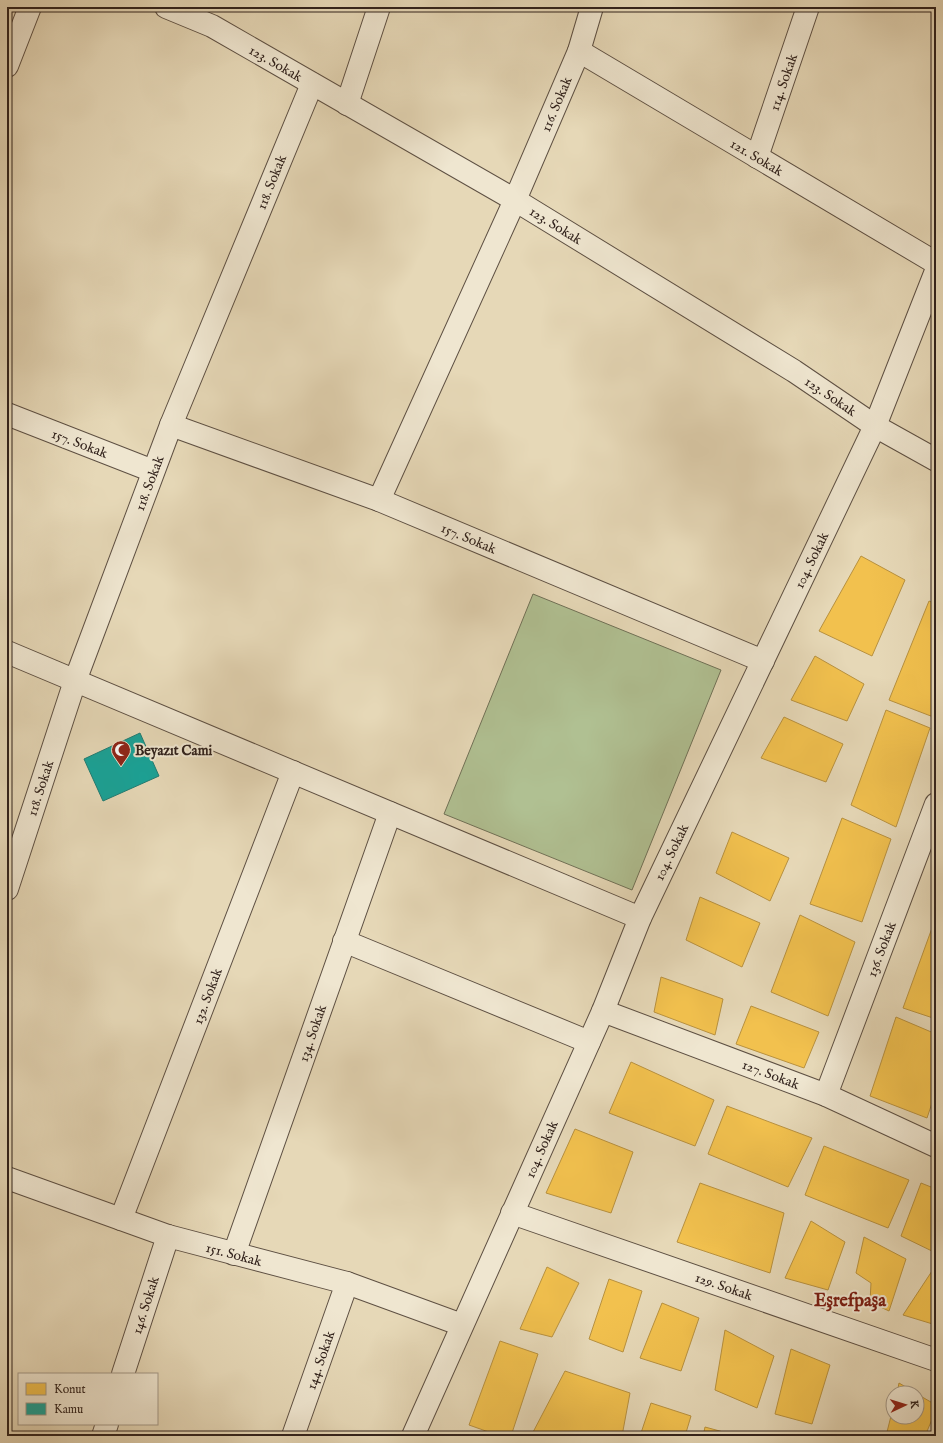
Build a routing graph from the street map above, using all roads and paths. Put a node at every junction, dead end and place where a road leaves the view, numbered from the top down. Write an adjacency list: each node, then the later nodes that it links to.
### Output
1 (30, 7): 7 (street)
2 (166, 7): 8 (street, 123. Sokak)
3 (379, 7): 9 (street)
4 (592, 7): 6 (street, 116. Sokak)
5 (808, 7): 10 (street, 114. Sokak)
6 (579, 51): 10 (street, 121. Sokak); 11 (street, 116. Sokak)
7 (7, 66)
8 (312, 84): 9 (street, 123. Sokak); 15 (street, 118. Sokak)
9 (347, 104): 11 (street, 123. Sokak)
10 (757, 157): 12 (street, 121. Sokak)
11 (515, 200): 16 (street, 123. Sokak); 19 (street, 116. Sokak)
12 (936, 263)
13 (936, 271): 16 (street, 104. Sokak)
14 (7, 414): 18 (street, 157. Sokak)
15 (171, 425): 18 (street, 118. Sokak); 19 (street, 157. Sokak)
16 (875, 426): 17 (street, 123. Sokak); 21 (street, 104. Sokak)
17 (936, 460)
18 (153, 471): 22 (street, 118. Sokak)
19 (379, 500): 21 (street, 157. Sokak)
20 (7, 652): 22 (street)
21 (763, 661): 27 (street, 104. Sokak)
22 (75, 681): 23 (street); 26 (street, 118. Sokak)
23 (292, 772): 25 (street); 35 (street, 132. Sokak)
24 (936, 804): 31 (street, 136. Sokak)
25 (390, 813): 27 (street); 28 (street, 134. Sokak)
26 (8, 881)
27 (640, 918): 29 (street, 104. Sokak)
28 (344, 941): 30 (street); 37 (street, 134. Sokak)
29 (603, 1011): 30 (street, 104. Sokak); 31 (street, 127. Sokak)
30 (589, 1042): 34 (street, 104. Sokak)
31 (826, 1095): 32 (street, 127. Sokak)
32 (936, 1146)
33 (7, 1178): 35 (street, 151. Sokak)
34 (512, 1213): 39 (street, 104. Sokak); 40 (street, 129. Sokak)
35 (121, 1219): 36 (street, 151. Sokak)
36 (168, 1236): 37 (street, 151. Sokak); 41 (street, 146. Sokak)
37 (234, 1254): 38 (street, 151. Sokak)
38 (347, 1283): 39 (street, 151. Sokak); 45 (street, 144. Sokak)
39 (462, 1325): 43 (street, 104. Sokak)
40 (936, 1360)
41 (123, 1373)
42 (107, 1425): 44 (street)
43 (418, 1435)
44 (103, 1436)
45 (293, 1436)

